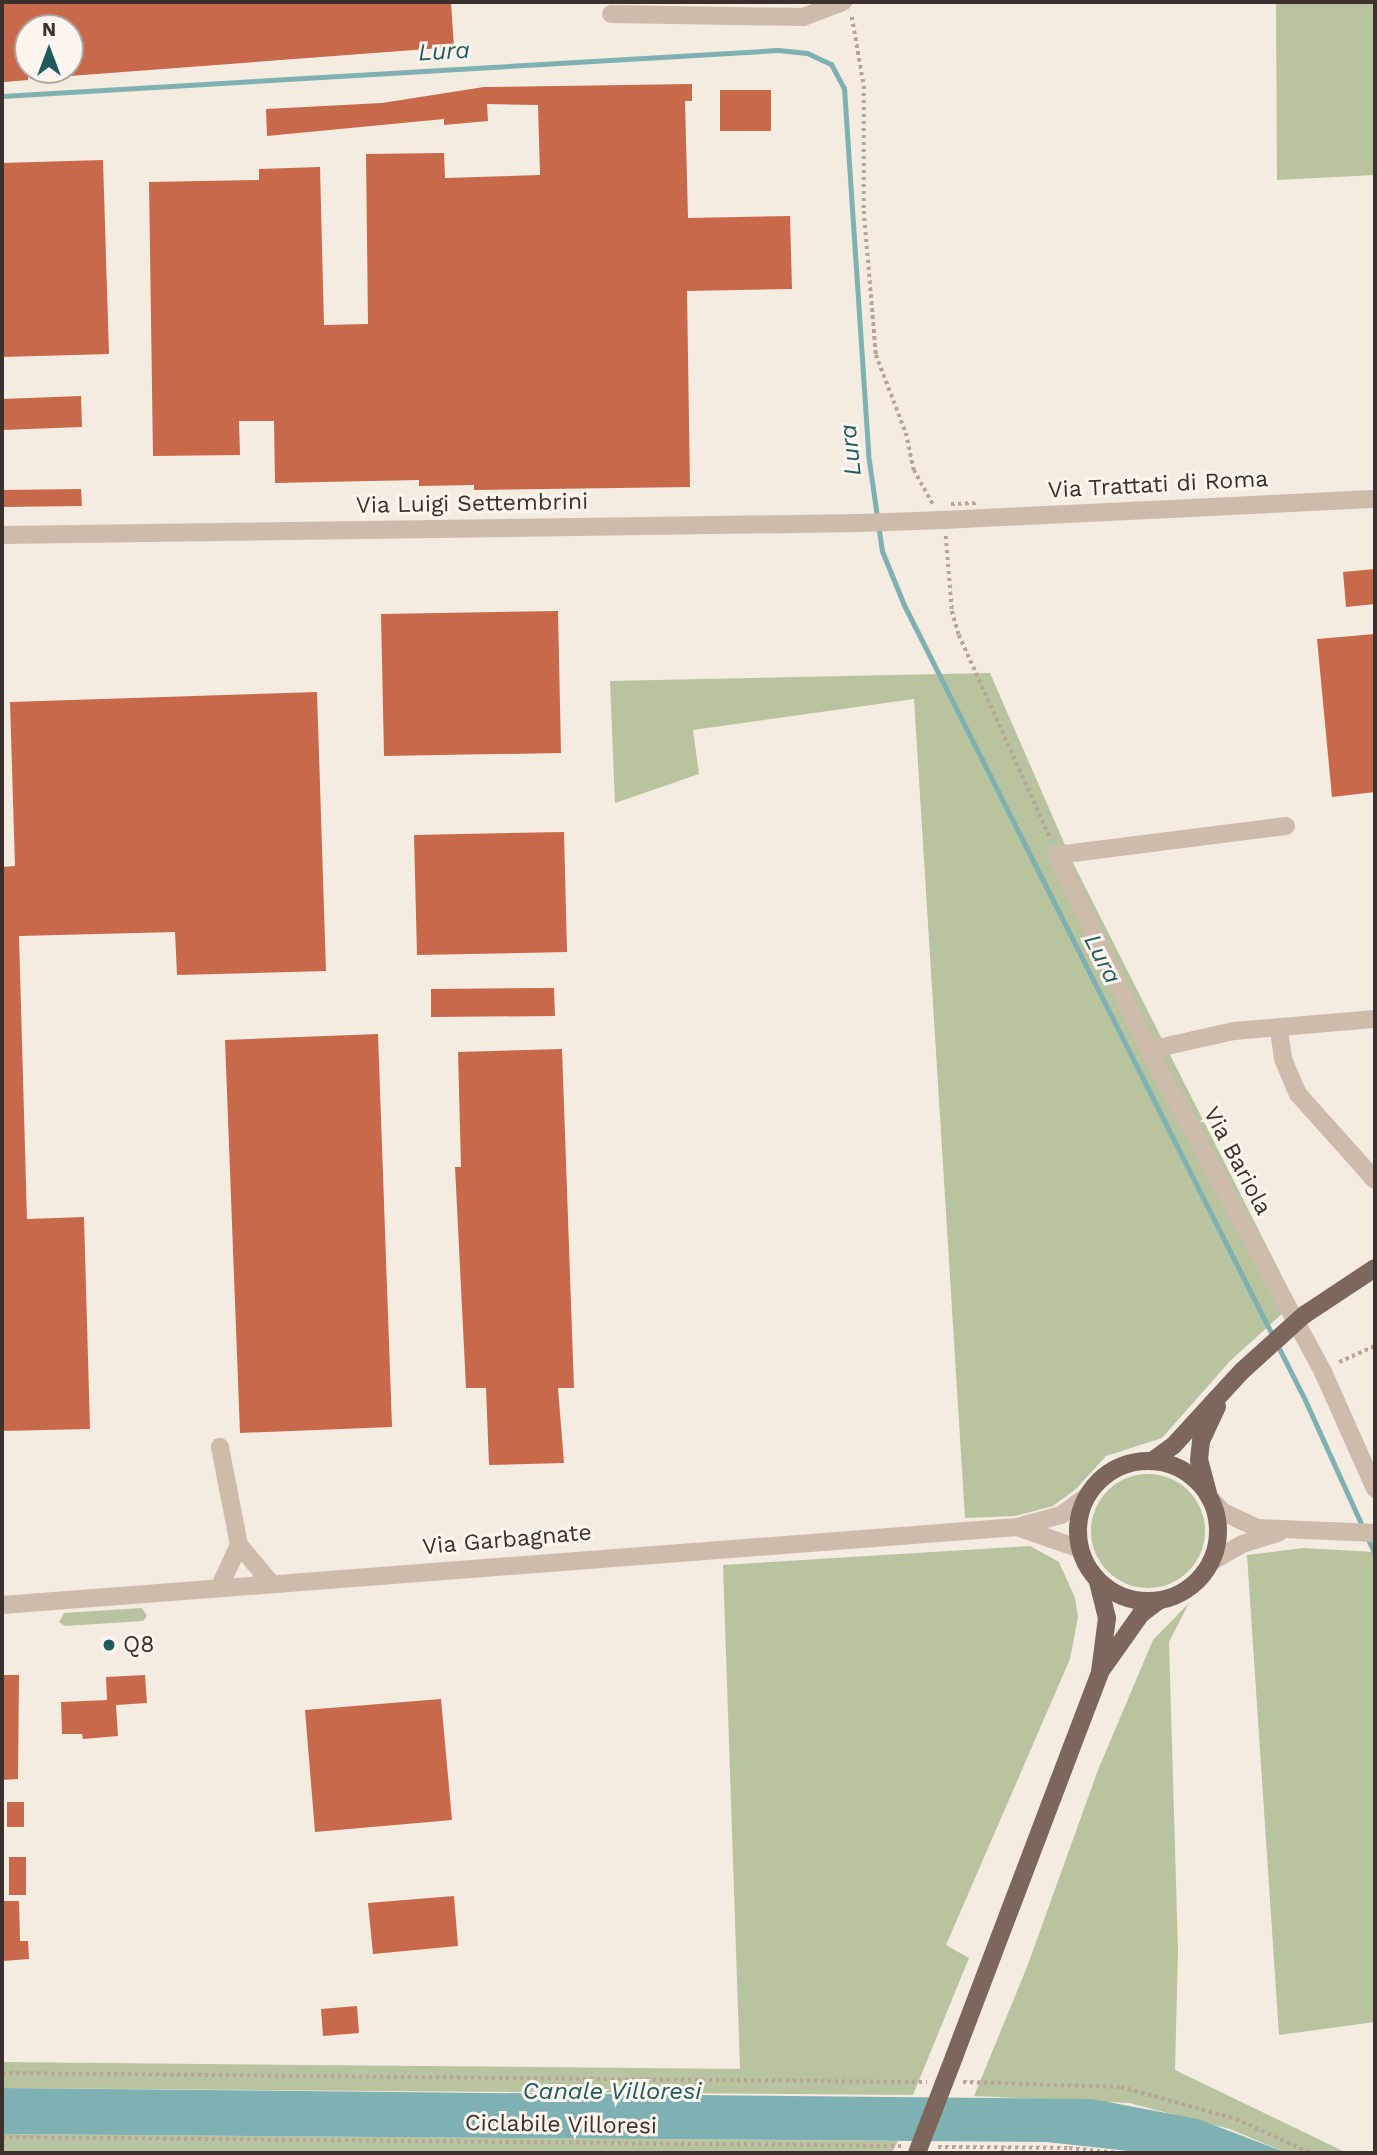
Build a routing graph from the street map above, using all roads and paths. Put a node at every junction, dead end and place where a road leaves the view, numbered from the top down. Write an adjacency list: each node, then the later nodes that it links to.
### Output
1 (847, 8): 2 (street); 3 (path)
2 (611, 14)
3 (906, 432)
4 (1375, 499): 5 (street, Via Trattati di Roma)
5 (943, 520): 6 (street, Via Luigi Settembrini, bridge)
6 (2, 535)
7 (959, 635): 9 (path)
8 (1286, 826): 9 (street)
9 (1057, 855): 12 (street, Via Bariola)
10 (1375, 1019): 11 (street)
11 (1279, 1030): 12 (street); 13 (street)
12 (1149, 1050): 20 (street, Via Bariola)
13 (1375, 1180)
14 (1375, 1268): 17 (main road, bridge)
15 (1375, 1346): 16 (path)
16 (1349, 1356)
17 (1224, 1392): 19 (main road); 21 (main road)
18 (220, 1447): 26 (street)
19 (1152, 1461): 21 (main road); 22 (main road)
20 (1375, 1489)
21 (1208, 1496): 24 (street); 28 (main road)
22 (1086, 1497): 23 (street, Via Garbagnate); 27 (main road)
23 (1017, 1527): 27 (street, Via Garbagnate); 30 (street, Via Garbagnate)
24 (1291, 1530): 25 (street); 28 (street)
25 (1375, 1533)
26 (239, 1545): 30 (street); 31 (street)
27 (1080, 1549): 29 (main road)
28 (1211, 1562): 32 (main road)
29 (1098, 1581): 32 (main road); 34 (main road)
30 (272, 1584): 31 (street, Via Garbagnate)
31 (219, 1588): 33 (street, Via Garbagnate)
32 (1158, 1601): 34 (main road)
33 (2, 1605)
34 (1100, 1672): 41 (main road, bridge)
35 (2, 2073): 36 (path)
36 (938, 2082)
37 (952, 2082): 44 (path)
38 (2, 2137): 41 (path, Ciclabile Villoresi)
39 (936, 2147): 40 (path)
40 (1006, 2147): 42 (path); 43 (path)
41 (912, 2150)
42 (1001, 2153)
43 (1119, 2153)
44 (1311, 2153)

